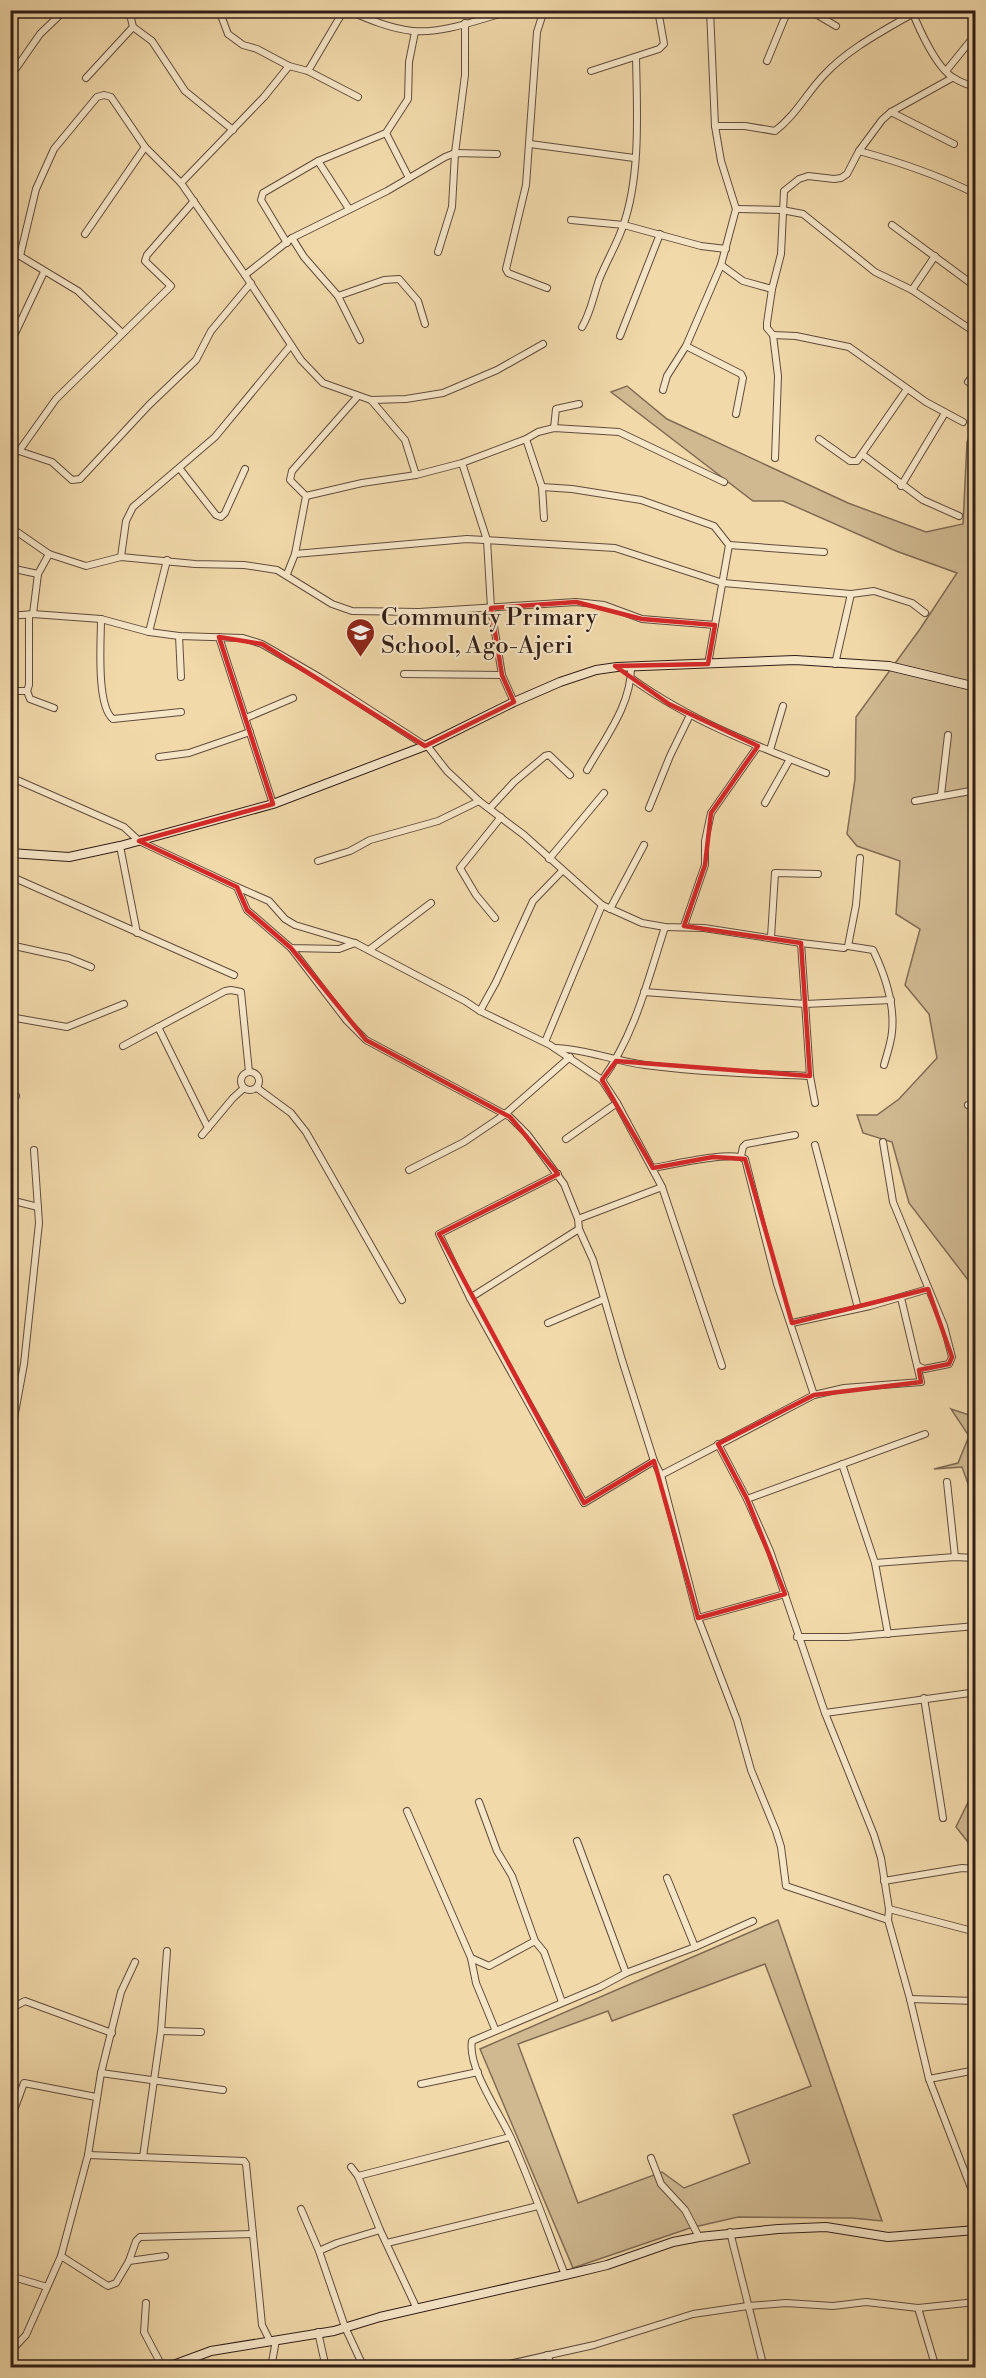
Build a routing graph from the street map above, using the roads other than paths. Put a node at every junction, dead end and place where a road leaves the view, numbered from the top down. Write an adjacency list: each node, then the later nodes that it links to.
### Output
1 (65, 10): 23 (street)
2 (129, 10): 14 (street)
3 (219, 10): 19 (street)
4 (345, 10): 15 (street); 20 (street)
5 (513, 10): 12 (street)
6 (544, 10): 32 (street)
7 (658, 10): 17 (street)
8 (710, 10): 29 (street)
9 (788, 10): 18 (street)
10 (798, 10): 13 (street)
11 (912, 12): 22 (street); 29 (street)
12 (465, 23): 15 (street); 36 (street)
13 (836, 26)
14 (133, 27): 24 (street); 30 (street)
15 (415, 32): 31 (street)
16 (975, 34): 22 (street)
17 (636, 57): 21 (street); 38 (street)
18 (767, 62)
19 (289, 66): 20 (street); 30 (street)
20 (308, 71): 27 (street)
21 (591, 71)
22 (946, 71): 25 (street)
23 (10, 77)
24 (86, 78)
25 (952, 78): 26 (street); 28 (street)
26 (975, 87)
27 (358, 97)
28 (891, 112): 33 (street); 35 (street)
29 (715, 126): 45 (street)
30 (234, 130): 41 (street)
31 (386, 133): 39 (street); 40 (street)
32 (530, 144): 38 (street); 63 (street)
33 (954, 144)
34 (145, 147): 41 (street); 50 (street); 56 (street)
35 (859, 151): 42 (street); 46 (street)
36 (455, 153): 37 (street); 40 (street); 54 (street)
37 (497, 154)
38 (634, 158): 48 (street)
39 (318, 161): 44 (street); 52 (street)
40 (409, 178): 44 (street)
41 (181, 183): 43 (street)
42 (975, 194)
43 (194, 201): 60 (street); 69 (street)
44 (349, 209): 52 (street)
45 (736, 209): 46 (street); 53 (street)
46 (782, 210): 64 (street); 65 (street)
47 (571, 220): 48 (street)
48 (624, 225): 51 (street); 68 (street)
49 (892, 225): 57 (street)
50 (85, 234)
51 (660, 234): 53 (street); 72 (street)
52 (290, 241): 60 (street); 66 (street)
53 (726, 249): 58 (street)
54 (438, 252)
55 (10, 253): 56 (street)
56 (20, 256): 59 (street)
57 (935, 256): 62 (street); 65 (street)
58 (721, 265): 64 (street); 77 (street)
59 (44, 272): 69 (street); 74 (street)
60 (245, 275): 61 (street)
61 (251, 283): 76 (street); 92 (street)
62 (975, 287)
63 (547, 288)
64 (772, 289): 71 (street)
65 (912, 290): 70 (street)
66 (338, 296): 67 (street); 73 (street)
67 (425, 324)
68 (582, 327)
69 (122, 333): 92 (street)
70 (975, 333)
71 (773, 335): 80 (street); 94 (street)
72 (621, 336)
73 (360, 340)
74 (10, 344)
75 (543, 344): 83 (street)
76 (291, 345): 82 (street); 96 (street)
77 (686, 346): 81 (street); 86 (street)
78 (975, 372): 79 (street)
79 (968, 382)
80 (907, 389): 85 (street); 93 (street)
81 (663, 390)
82 (358, 396): 83 (street); 102 (street)
83 (371, 399): 98 (street)
84 (579, 404): 88 (street)
85 (945, 413): 87 (street); 100 (street)
86 (736, 414)
87 (963, 422)
88 (554, 428): 89 (street); 99 (street)
89 (526, 439): 95 (street); 101 (street)
90 (819, 440): 93 (street)
91 (10, 446): 92 (street)
92 (19, 451)
93 (863, 455): 100 (street)
94 (776, 458)
95 (462, 464): 98 (street); 106 (street)
96 (180, 469): 97 (street); 111 (street)
97 (245, 469)
98 (416, 475): 102 (street)
99 (724, 482)
100 (902, 486): 103 (street)
101 (542, 487): 104 (street); 107 (street)
102 (306, 496): 110 (street)
103 (959, 516)
104 (543, 518)
105 (10, 527): 109 (street)
106 (487, 540): 110 (street); 116 (street); 118 (street)
107 (729, 545): 108 (street); 116 (street)
108 (824, 552)
109 (49, 554): 111 (street); 114 (street)
110 (295, 554): 115 (street)
111 (122, 557): 112 (street)
112 (167, 560): 115 (street); 124 (street)
113 (10, 568): 114 (street)
114 (38, 574): 120 (street)
115 (287, 574): 118 (street)
116 (723, 583): 117 (street); 123 (street)
117 (851, 594): 119 (street); 128 (street)
118 (491, 608): 123 (street); 131 (street)
119 (925, 613)
120 (31, 614): 121 (street); 122 (street); 136 (street)
121 (10, 616)
122 (101, 618): 124 (street); 141 (street)
123 (715, 625): 127 (street)
124 (149, 632): 125 (street)
125 (178, 636): 126 (street); 132 (street)
126 (219, 637): 143 (street); 146 (street)
127 (708, 664): 128 (main road); 129 (main road)
128 (835, 664): 134 (main road)
129 (631, 666): 133 (street); 138 (main road)
130 (404, 674): 131 (street)
131 (502, 675): 138 (street)
132 (181, 677)
133 (631, 678): 142 (street); 151 (street)
134 (975, 687)
135 (10, 691): 136 (street)
136 (27, 691): 140 (street)
137 (292, 698): 143 (street)
138 (514, 702): 146 (main road)
139 (783, 706): 148 (street)
140 (54, 708)
141 (181, 712)
142 (690, 715): 147 (street); 163 (street)
143 (246, 718): 144 (street)
144 (250, 732): 149 (street); 161 (street)
145 (948, 735): 157 (street)
146 (425, 746): 158 (street); 161 (main road)
147 (758, 746): 148 (street); 181 (street)
148 (770, 750): 150 (street)
149 (159, 757)
150 (790, 759): 152 (street); 160 (street)
151 (587, 770)
152 (826, 773)
153 (570, 775): 162 (street)
154 (10, 777): 165 (street)
155 (975, 790): 157 (street)
156 (604, 793): 170 (street)
157 (940, 795): 159 (street)
158 (479, 801): 162 (street); 171 (street)
159 (915, 801)
160 (765, 803)
161 (273, 804): 165 (main road)
162 (490, 808): 164 (street)
163 (649, 808)
164 (501, 817): 170 (street); 180 (street)
165 (139, 841): 167 (main road); 175 (street)
166 (644, 844): 179 (street)
167 (120, 846): 168 (main road); 183 (street)
168 (10, 853)
169 (860, 858): 195 (street)
170 (549, 859): 172 (street)
171 (318, 861)
172 (562, 871): 178 (street); 198 (street)
173 (818, 874): 185 (street)
174 (10, 876): 183 (street)
175 (237, 887): 186 (street); 189 (street)
176 (975, 891): 184 (street)
177 (431, 903): 191 (street)
178 (602, 905): 179 (street); 201 (street)
179 (610, 909): 182 (street)
180 (495, 918)
181 (684, 926): 182 (street); 185 (street)
182 (665, 927): 194 (street)
183 (137, 933): 193 (street)
184 (975, 933)
185 (771, 937): 187 (street)
186 (355, 943): 189 (street); 191 (street)
187 (801, 944): 190 (street); 197 (street)
188 (10, 945): 192 (street)
189 (291, 948): 214 (street)
190 (844, 948)
191 (369, 950): 198 (street)
192 (91, 966)
193 (234, 975)
194 (644, 992): 197 (street); 205 (street)
195 (891, 1000): 197 (street); 206 (street)
196 (124, 1004): 199 (street)
197 (805, 1004): 208 (street)
198 (480, 1011): 201 (street)
199 (10, 1017)
200 (158, 1027): 202 (street); 207 (street); 215 (street)
201 (545, 1042): 203 (street)
202 (123, 1046)
203 (554, 1048): 204 (street); 205 (street)
204 (570, 1058): 209 (street); 214 (street)
205 (616, 1061): 208 (street); 209 (street)
206 (884, 1065)
207 (249, 1072): 210 (street); 211 (street)
208 (810, 1076): 213 (street)
209 (602, 1080): 212 (street)
210 (244, 1088): 211 (street); 215 (street)
211 (257, 1088): 237 (street)
212 (617, 1103): 218 (street); 223 (street)
213 (815, 1103)
214 (504, 1115): 224 (street); 225 (street)
215 (208, 1128): 216 (street)
216 (202, 1135)
217 (795, 1135): 222 (street)
218 (566, 1139)
219 (883, 1142): 233 (street)
220 (814, 1145): 238 (street)
221 (34, 1150): 230 (street)
222 (741, 1156): 223 (street); 240 (street)
223 (654, 1168): 226 (street)
224 (409, 1170)
225 (558, 1174): 231 (street); 235 (street)
226 (662, 1187): 231 (street); 241 (street)
227 (10, 1200): 228 (street)
228 (18, 1202): 229 (street); 230 (street)
229 (10, 1205)
230 (38, 1207): 245 (street)
231 (578, 1219): 232 (street)
232 (579, 1229): 235 (street); 236 (street)
233 (928, 1289): 234 (street); 242 (street)
234 (901, 1298): 238 (street); 242 (street)
235 (470, 1299): 247 (street)
236 (604, 1299): 239 (street); 247 (street)
237 (402, 1300)
238 (858, 1308): 240 (street)
239 (548, 1323)
240 (792, 1323): 243 (street)
241 (722, 1366)
242 (918, 1366): 243 (street)
243 (814, 1395): 246 (street)
244 (925, 1434): 248 (street)
245 (10, 1440)
246 (718, 1444): 249 (street); 251 (street)
247 (654, 1461): 249 (street)
248 (842, 1464): 251 (street); 254 (street)
249 (661, 1475): 256 (street)
250 (947, 1482): 252 (street)
251 (747, 1499): 255 (street)
252 (955, 1557): 253 (street); 254 (street)
253 (975, 1558)
254 (875, 1563): 258 (street)
255 (785, 1594): 256 (street); 259 (street)
256 (699, 1618): 271 (street)
257 (975, 1626): 258 (street)
258 (888, 1634): 259 (street)
259 (797, 1637): 262 (street)
260 (969, 1692): 261 (street)
261 (924, 1698): 262 (street); 265 (street)
262 (825, 1713): 269 (street)
263 (479, 1802): 274 (street)
264 (407, 1810): 277 (street)
265 (944, 1818)
266 (577, 1841): 279 (street)
267 (975, 1869): 269 (street)
268 (667, 1878): 275 (street)
269 (884, 1881): 270 (street)
270 (889, 1909): 271 (street); 273 (street)
271 (888, 1920): 280 (street)
272 (753, 1921): 275 (street)
273 (975, 1932)
274 (535, 1941): 277 (street); 282 (street)
275 (695, 1947): 279 (street)
276 (167, 1951): 285 (street)
277 (471, 1958): 284 (street)
278 (135, 1962): 287 (street)
279 (626, 1973): 282 (street)
280 (910, 1999): 281 (street); 291 (street)
281 (975, 2001)
282 (561, 2002): 284 (street)
283 (10, 2009): 287 (street)
284 (495, 2030): 289 (street)
285 (161, 2031): 286 (street); 292 (street)
286 (201, 2032)
287 (112, 2033): 290 (street)
288 (975, 2070): 291 (street)
289 (478, 2072): 293 (street); 297 (street)
290 (101, 2073): 292 (street); 295 (street)
291 (929, 2079): 303 (street)
292 (154, 2081): 294 (street); 299 (street)
293 (421, 2084)
294 (223, 2090)
295 (96, 2097): 296 (street); 298 (street)
296 (10, 2121)
297 (510, 2137): 302 (street); 304 (street)
298 (88, 2155): 299 (street); 313 (street)
299 (144, 2157): 309 (street)
300 (651, 2158): 310 (street)
301 (351, 2167): 302 (street)
302 (358, 2176): 306 (street)
303 (975, 2201)
304 (538, 2206): 311 (street); 316 (street)
305 (301, 2209): 312 (street)
306 (380, 2230): 311 (street); 312 (street)
307 (975, 2230): 308 (main road)
308 (730, 2232): 310 (main road); 321 (street)
309 (253, 2234): 315 (street); 326 (street)
310 (699, 2237): 316 (main road)
311 (387, 2243): 323 (street)
312 (319, 2251): 324 (street)
313 (61, 2256): 315 (street); 318 (street)
314 (165, 2256): 315 (street)
315 (129, 2261)
316 (565, 2275): 323 (main road)
317 (10, 2276): 318 (street)
318 (47, 2287): 327 (street)
319 (975, 2302): 322 (street)
320 (146, 2304): 329 (street)
321 (748, 2306): 322 (street); 328 (street); 335 (street)
322 (918, 2308): 336 (street)
323 (417, 2309): 324 (main road)
324 (345, 2327): 325 (main road); 332 (street)
325 (318, 2332): 326 (main road); 331 (street)
326 (273, 2340): 329 (main road); 330 (street)
327 (10, 2352)
328 (547, 2355): 333 (street); 334 (street)
329 (164, 2367)
330 (271, 2367)
331 (326, 2367)
332 (364, 2367)
333 (491, 2367)
334 (553, 2367)
335 (764, 2367)
336 (936, 2367)

